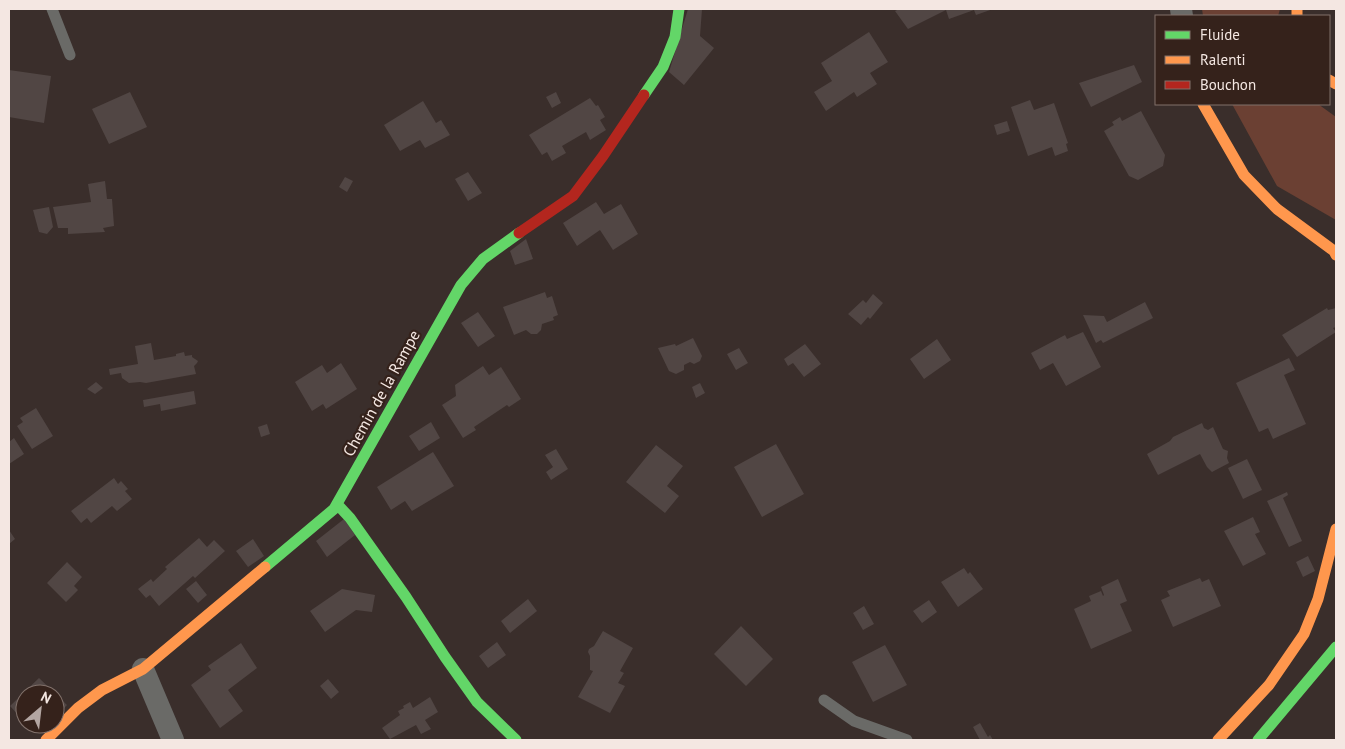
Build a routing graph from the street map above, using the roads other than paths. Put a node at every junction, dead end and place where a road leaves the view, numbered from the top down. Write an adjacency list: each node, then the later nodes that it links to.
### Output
1 (52, 9): 3 (lane)
2 (679, 9): 6 (street, Chemin de la Rampe)
3 (70, 55)
4 (1204, 105): 5 (street)
5 (1336, 255)
6 (337, 504): 9 (street, Chemin de la Rampe); 13 (street)
7 (1336, 529): 15 (street)
8 (1336, 647): 16 (street)
9 (143, 670): 11 (street, Chemin de la Rampe); 12 (street)
10 (824, 700): 14 (lane)
11 (46, 740)
12 (173, 740)
13 (516, 740)
14 (907, 740)
15 (1218, 740)
16 (1258, 740)

